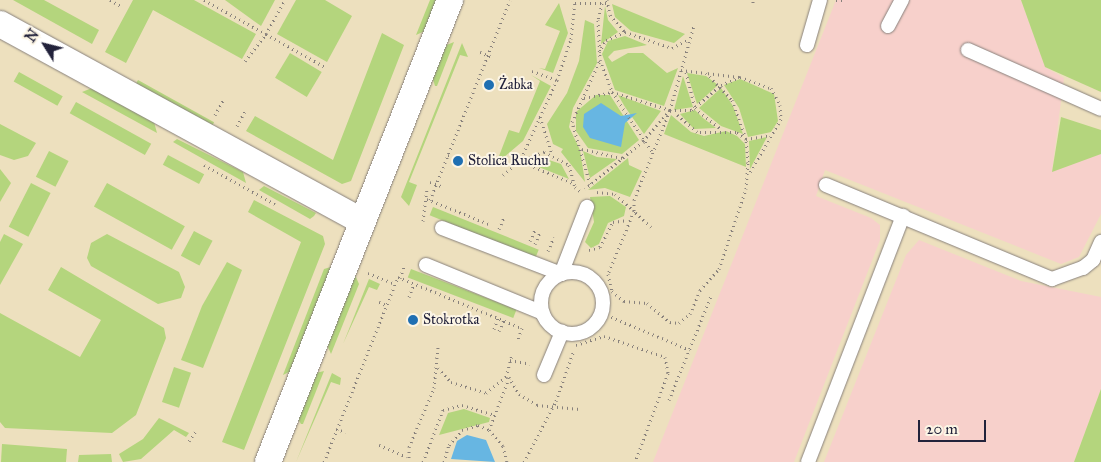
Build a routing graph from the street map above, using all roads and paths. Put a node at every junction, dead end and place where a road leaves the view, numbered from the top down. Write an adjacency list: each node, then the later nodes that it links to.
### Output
1 (110, 0): 10 (path)
2 (204, 0): 15 (path)
3 (285, 0): 15 (path)
4 (450, 0): 70 (street)
5 (510, 0): 21 (path)
6 (820, 0): 17 (lane)
7 (902, 0): 13 (lane)
8 (575, 1): 9 (path); 30 (path)
9 (605, 2): 14 (path); 20 (path)
10 (121, 6)
11 (0, 24): 70 (street)
12 (694, 25): 16 (path)
13 (888, 26)
14 (625, 32): 16 (path); 20 (path)
15 (266, 34): 23 (path); 24 (path)
16 (689, 39): 25 (path)
17 (807, 45)
18 (968, 50): 36 (lane)
19 (480, 52): 21 (path)
20 (598, 53): 22 (path)
21 (490, 57): 50 (path)
22 (600, 60): 32 (path); 33 (path)
23 (245, 61)
24 (325, 67)
25 (681, 70): 27 (path); 37 (path)
26 (532, 71): 30 (path)
27 (686, 72): 28 (path); 35 (path)
28 (706, 73): 29 (path); 31 (path)
29 (740, 77): 31 (path); 44 (path)
30 (557, 80): 40 (path)
31 (721, 85): 35 (path); 45 (path)
32 (612, 92): 33 (path); 37 (path); 46 (path)
33 (584, 98): 47 (path)
34 (224, 99): 41 (path)
35 (696, 108): 39 (path); 43 (path)
36 (1101, 109)
37 (670, 110): 39 (path); 46 (path); 49 (path)
38 (245, 111): 42 (path)
39 (675, 112): 43 (path)
40 (540, 116): 48 (path); 53 (path)
41 (214, 117)
42 (236, 129)
43 (721, 129): 45 (path)
44 (772, 135): 45 (path); 56 (path)
45 (746, 139): 56 (path)
46 (642, 141): 49 (path); 52 (path)
47 (582, 148): 52 (path); 60 (path)
48 (552, 154): 53 (path); 59 (path)
49 (653, 154): 72 (path)
50 (448, 155): 51 (path); 58 (path)
51 (452, 157)
52 (622, 158): 60 (path)
53 (520, 161): 55 (path); 59 (path)
54 (201, 163): 65 (path)
55 (503, 175)
56 (748, 175): 69 (path)
57 (430, 182): 58 (path)
58 (436, 184): 62 (path); 64 (path)
59 (575, 184): 60 (path)
60 (590, 184)
61 (826, 185): 67 (lane)
62 (441, 186)
63 (427, 189): 71 (path)
64 (430, 200)
65 (281, 207)
66 (587, 207): 83 (lane)
67 (904, 216): 78 (lane); 124 (lane)
68 (504, 217): 74 (path)
69 (628, 220)
70 (362, 221): 117 (street)
71 (423, 221)
72 (652, 227)
73 (442, 228): 83 (lane)
74 (499, 228)
75 (535, 230): 77 (path)
76 (540, 232): 79 (path)
77 (530, 242)
78 (1101, 242)
79 (535, 244)
80 (426, 265): 91 (lane)
81 (404, 267): 84 (path)
82 (361, 270): 85 (path)
83 (561, 274): 91 (lane); 92 (lane)
84 (400, 278): 85 (path); 86 (path)
85 (395, 284): 90 (path)
86 (414, 284): 88 (path); 93 (path)
87 (711, 296): 101 (path)
88 (409, 297)
89 (379, 302): 90 (path)
90 (386, 304): 110 (path)
91 (543, 313): 97 (lane)
92 (602, 314): 97 (lane); 101 (path)
93 (498, 318): 94 (path); 95 (path)
94 (504, 320): 96 (path); 98 (path)
95 (494, 329)
96 (499, 331)
97 (562, 332): 105 (lane)
98 (518, 339)
99 (438, 348): 103 (path)
100 (572, 348): 123 (path)
101 (690, 350): 107 (path)
102 (512, 354): 104 (path)
103 (437, 368): 104 (path); 116 (path)
104 (508, 372): 106 (path)
105 (544, 375)
106 (510, 378): 108 (path); 109 (path)
107 (669, 400)
108 (580, 410)
109 (495, 415): 111 (path); 120 (path)
110 (336, 429): 113 (path); 118 (path)
111 (489, 430): 121 (path); 122 (path)
112 (194, 432): 114 (path)
113 (346, 432)
114 (189, 441)
115 (379, 445): 116 (path)
116 (408, 457): 119 (path)
117 (268, 462)
118 (324, 462)
119 (409, 462)
120 (423, 462)
121 (444, 462)
122 (507, 462)
123 (635, 462)
124 (808, 462)

